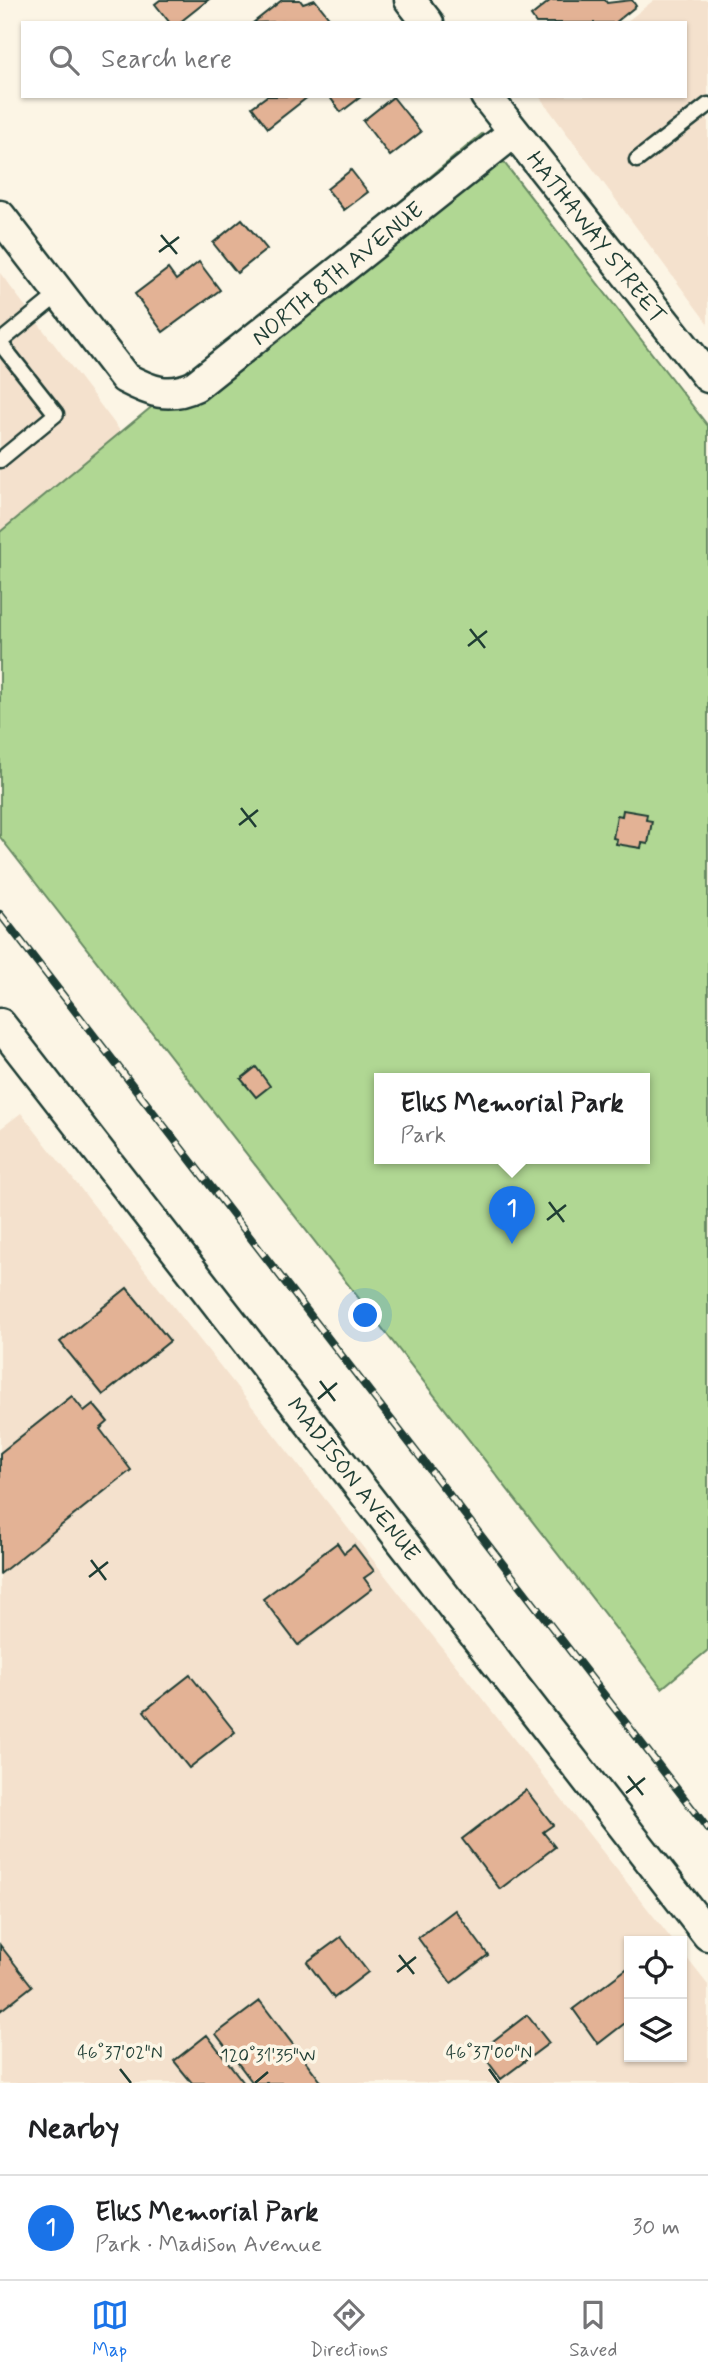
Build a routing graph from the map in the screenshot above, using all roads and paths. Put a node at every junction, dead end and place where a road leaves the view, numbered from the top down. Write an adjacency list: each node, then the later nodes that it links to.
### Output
1 (410, 0): 2 (street)
2 (426, 21)
3 (488, 98): 5 (street, HATHAWAY STREET)
4 (708, 105): 6 (lane)
5 (514, 132): 8 (street, NORTH 8TH AVENUE); 10 (street, HATHAWAY STREET)
6 (637, 160)
7 (0, 216): 8 (street)
8 (60, 293): 9 (lane)
9 (0, 342): 11 (lane)
10 (708, 377)
11 (0, 460)
12 (0, 1024): 13 (street, MADISON AVENUE)
13 (708, 1934)

